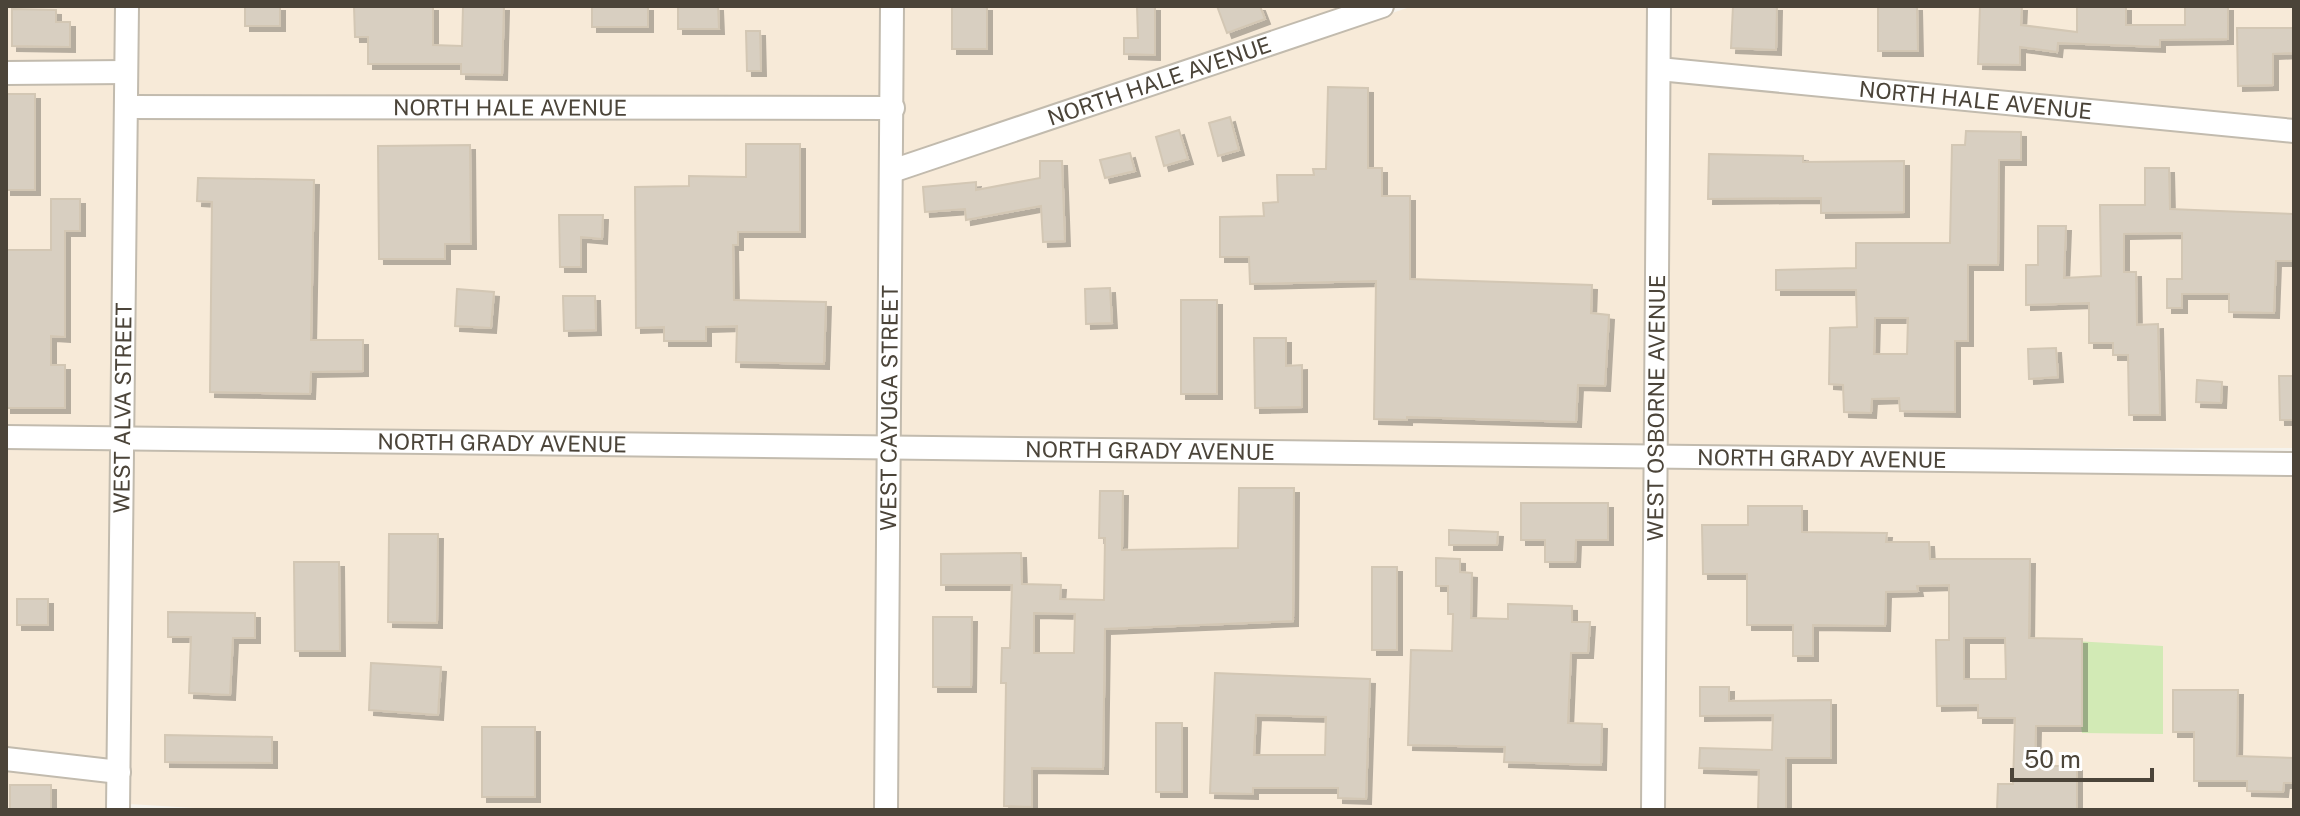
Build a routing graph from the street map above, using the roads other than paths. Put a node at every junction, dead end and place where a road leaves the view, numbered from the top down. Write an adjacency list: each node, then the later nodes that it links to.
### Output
1 (127, 6): 6 (street, WEST ALVA STREET)
2 (892, 6): 9 (street, WEST CAYUGA STREET)
3 (1382, 6): 11 (street, NORTH HALE AVENUE)
4 (1659, 6): 5 (street, WEST OSBORNE AVENUE)
5 (1659, 69): 10 (street, NORTH HALE AVENUE); 15 (street, WEST OSBORNE AVENUE)
6 (126, 72): 7 (street); 8 (street, WEST ALVA STREET)
7 (6, 73)
8 (126, 107): 9 (street, NORTH HALE AVENUE); 13 (street, WEST ALVA STREET)
9 (893, 108): 11 (street, WEST CAYUGA STREET)
10 (2294, 131)
11 (892, 171): 14 (street, WEST CAYUGA STREET)
12 (6, 437): 13 (street, NORTH GRADY AVENUE)
13 (122, 437): 14 (street, NORTH GRADY AVENUE); 18 (street, WEST ALVA STREET)
14 (890, 446): 15 (street, NORTH GRADY AVENUE); 20 (street, WEST CAYUGA STREET)
15 (1656, 458): 16 (street, NORTH GRADY AVENUE); 21 (street, WEST OSBORNE AVENUE)
16 (2294, 464)
17 (6, 759): 18 (street)
18 (119, 772): 19 (street, WEST ALVA STREET)
19 (118, 810)
20 (886, 810)
21 (1653, 810)

